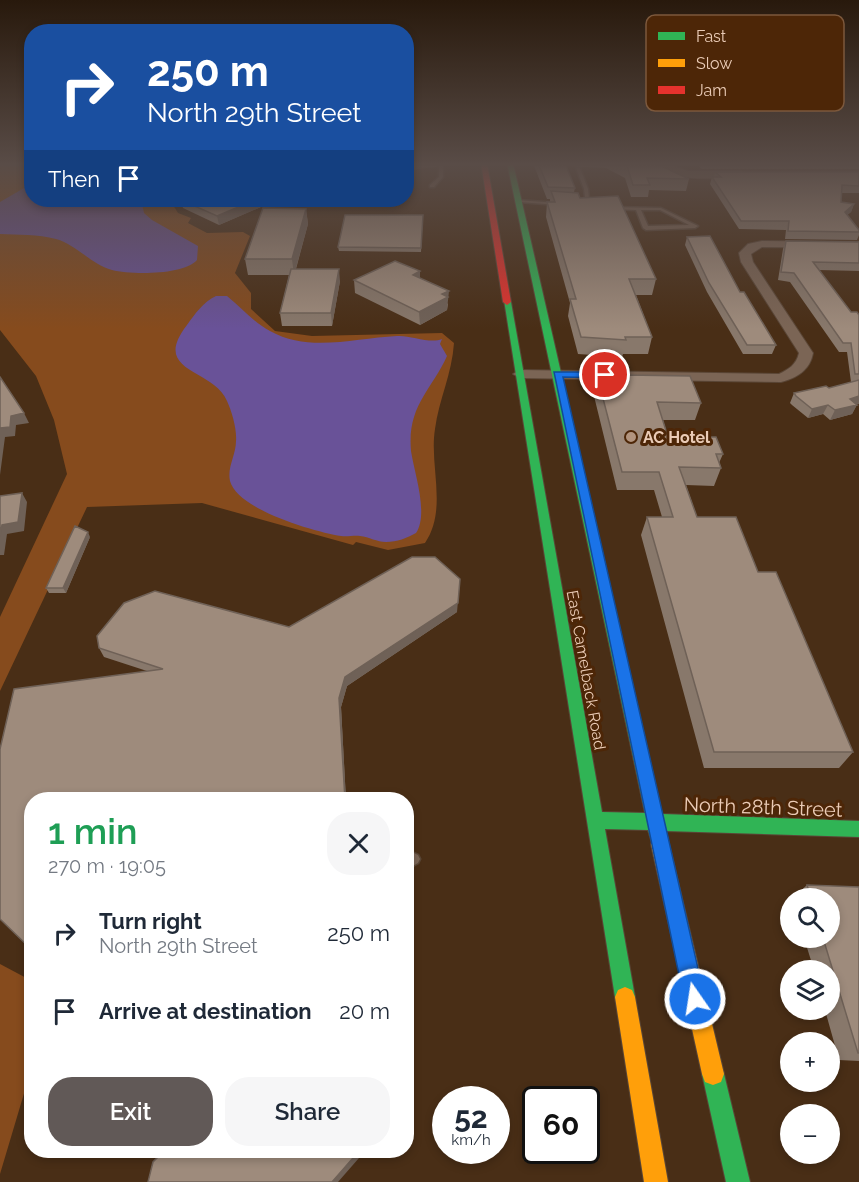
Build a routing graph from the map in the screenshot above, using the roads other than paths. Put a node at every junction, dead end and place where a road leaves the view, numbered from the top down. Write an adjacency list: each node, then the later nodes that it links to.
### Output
1 (493, 218): 6 (main road, East Camelback Road)
2 (522, 218): 7 (main road, East Camelback Road)
3 (642, 218): 4 (lane)
4 (679, 218)
5 (859, 245): 7 (street)
6 (520, 374): 7 (street); 8 (main road, East Camelback Road)
7 (558, 374): 9 (main road, East Camelback Road)
8 (595, 820): 9 (main road, North 28th Street); 11 (main road, East Camelback Road)
9 (655, 823): 10 (main road, North 28th Street); 12 (main road, East Camelback Road)
10 (859, 829)
11 (656, 1182)
12 (738, 1182)

